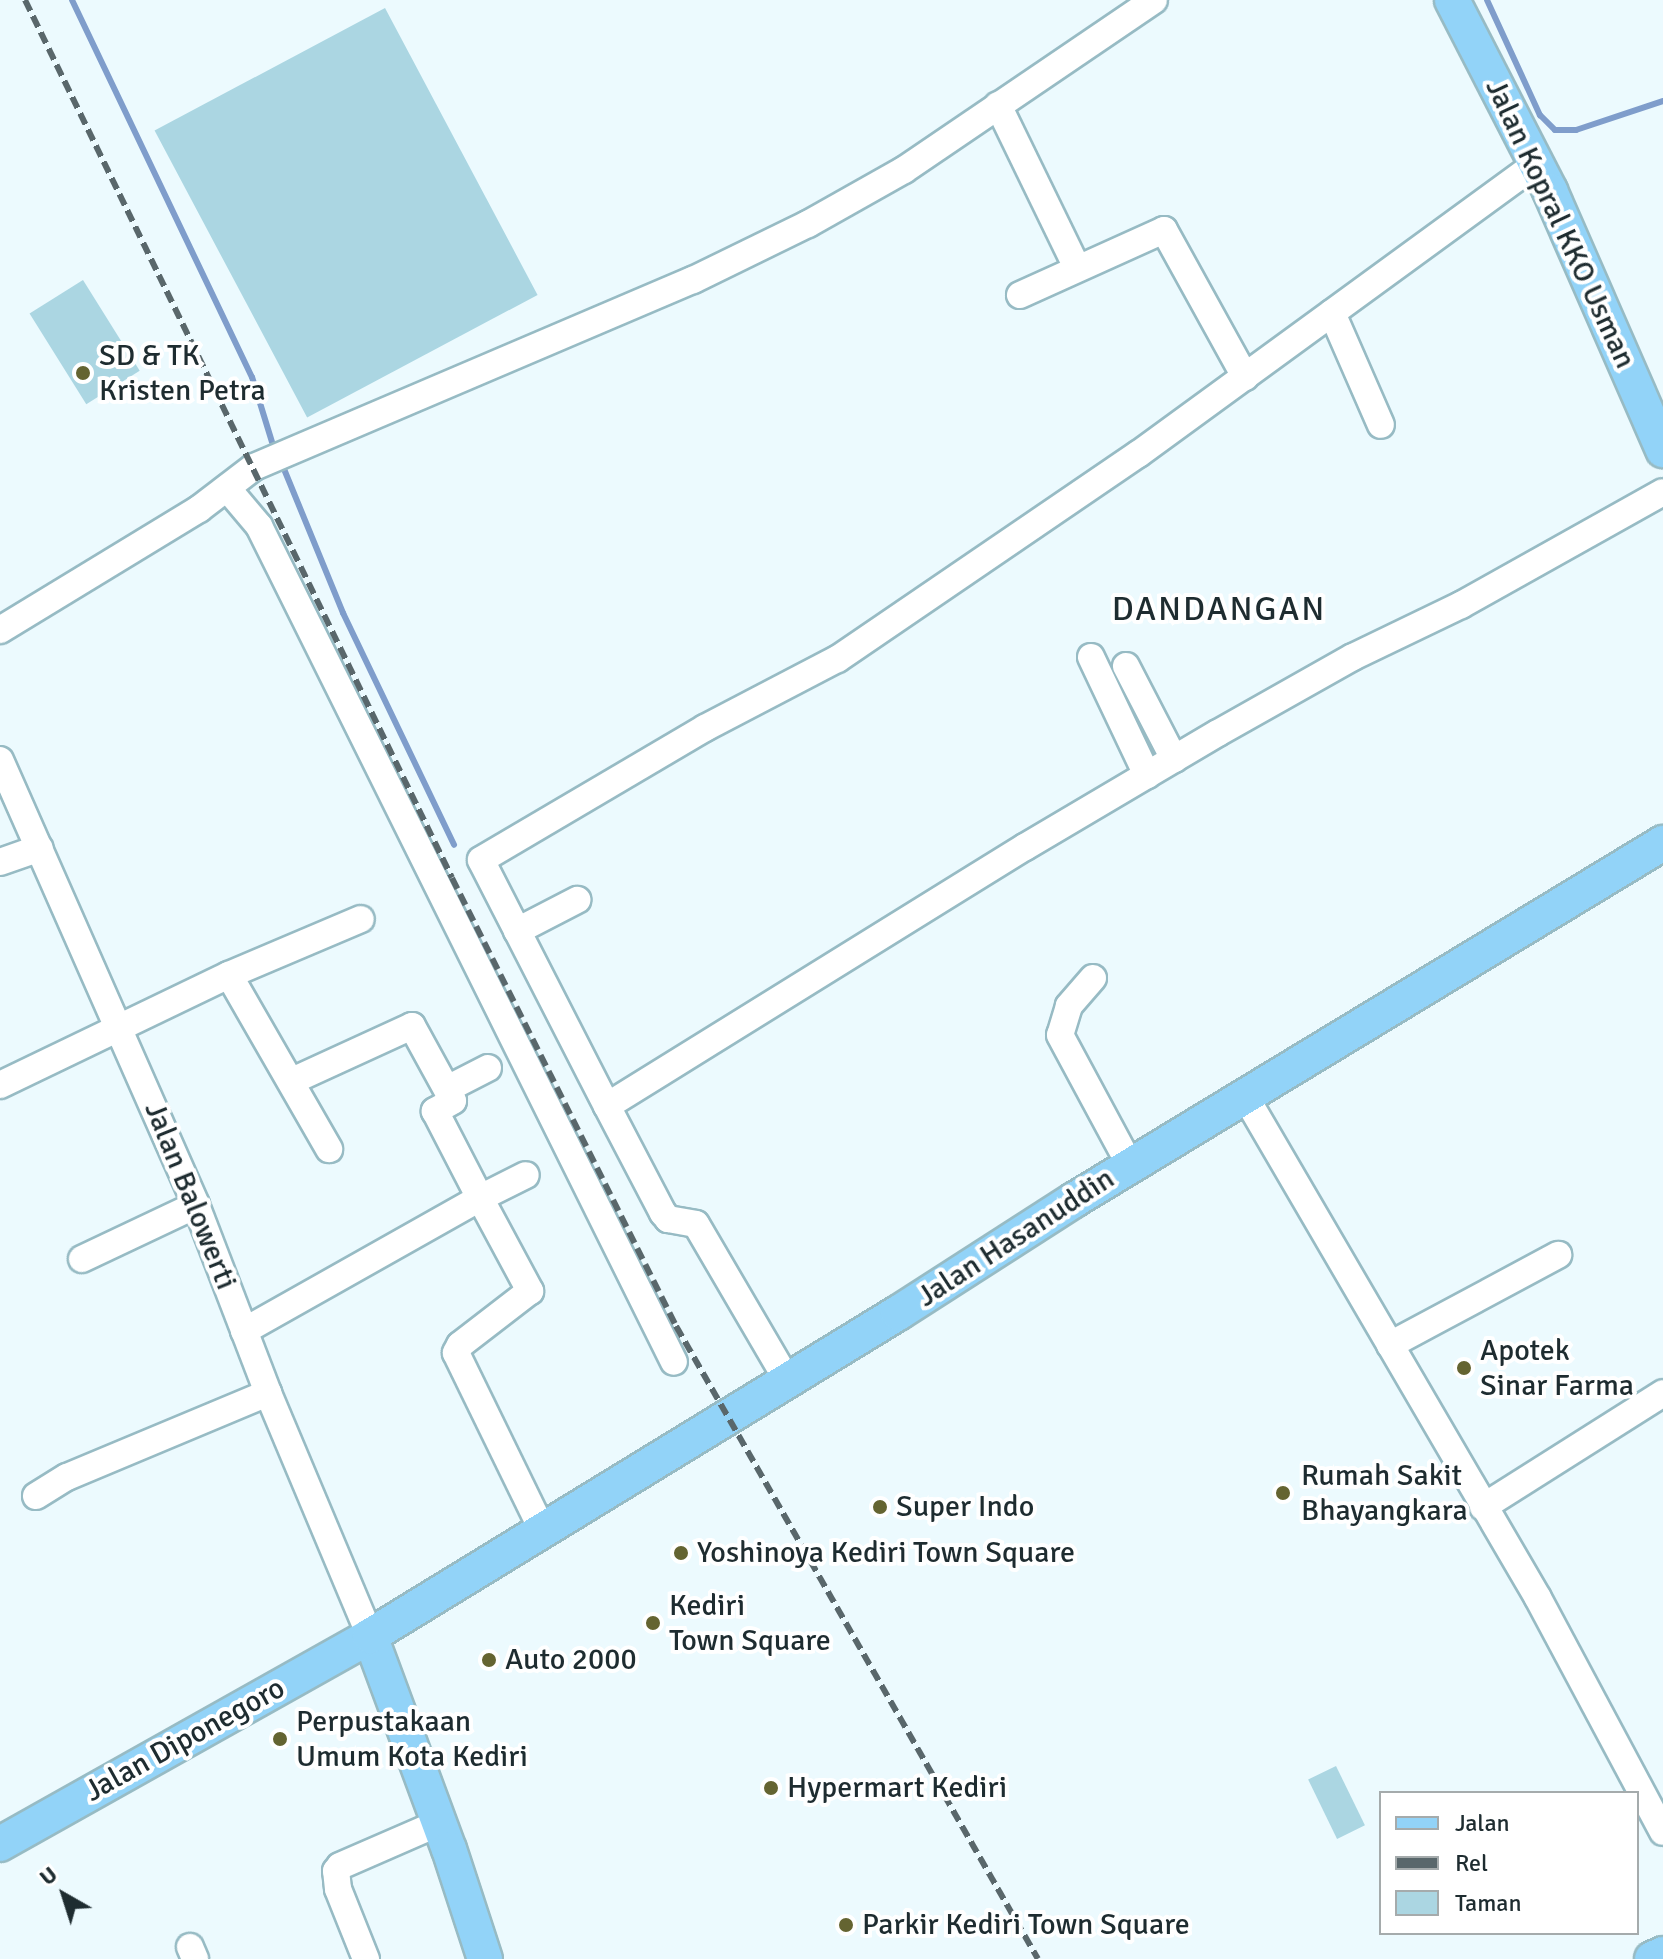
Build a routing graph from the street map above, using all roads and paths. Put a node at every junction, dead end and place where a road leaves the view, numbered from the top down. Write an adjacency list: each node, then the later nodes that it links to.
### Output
1 (1154, 0): 3 (street)
2 (1452, 0): 4 (main road, Jalan Kopral KKO Usman)
3 (998, 105): 5 (street); 11 (street)
4 (1536, 164): 7 (street); 10 (main road, Jalan Kopral KKO Usman)
5 (1077, 268): 6 (street); 8 (street)
6 (1020, 295)
7 (1332, 313): 8 (street); 9 (street)
8 (1245, 377): 24 (street)
9 (1381, 425)
10 (1663, 450)
11 (227, 488): 13 (street); 43 (street)
12 (1663, 492): 16 (street)
13 (0, 630)
14 (1091, 657): 18 (street)
15 (1126, 666): 16 (street)
16 (1174, 759): 18 (street)
17 (0, 760): 20 (street, Jalan Balowerti)
18 (1147, 775): 33 (street)
19 (1663, 843): 32 (main road, Jalan Hasanuddin)
20 (40, 848): 21 (street); 27 (street, Jalan Balowerti)
21 (0, 862)
22 (577, 900): 24 (street)
23 (361, 919): 25 (street)
24 (517, 931): 33 (street)
25 (229, 975): 27 (street); 29 (street)
26 (1093, 978): 35 (street)
27 (122, 1030): 30 (street); 38 (street, Jalan Balowerti)
28 (488, 1068): 31 (street)
29 (292, 1081): 31 (street); 34 (street)
30 (0, 1085)
31 (447, 1089): 37 (street)
32 (1245, 1096): 35 (main road, Jalan Hasanuddin); 42 (street)
33 (607, 1106): 44 (street)
34 (329, 1149)
35 (1130, 1165): 44 (main road, Jalan Hasanuddin)
36 (526, 1175): 37 (street)
37 (480, 1198): 41 (street); 49 (street)
38 (196, 1205): 40 (street); 41 (street, Jalan Balowerti)
39 (1558, 1255): 42 (street)
40 (82, 1259)
41 (244, 1331): 45 (street, Jalan Balowerti)
42 (1390, 1345): 48 (street)
43 (674, 1362)
44 (787, 1380): 49 (main road, Jalan Hasanuddin)
45 (268, 1393): 47 (street); 50 (street, Jalan Balowerti)
46 (1663, 1393): 48 (street)
47 (36, 1496)
48 (1483, 1507): 52 (street)
49 (542, 1529): 50 (main road, Jalan Hasanuddin)
50 (370, 1636): 51 (main road); 53 (main road, Jalan Diponegoro)
51 (439, 1823): 55 (street); 56 (main road)
52 (1663, 1832)
53 (0, 1844)
54 (1663, 1954): 57 (main road)
55 (366, 1959)
56 (485, 1959)
57 (1652, 1959)

